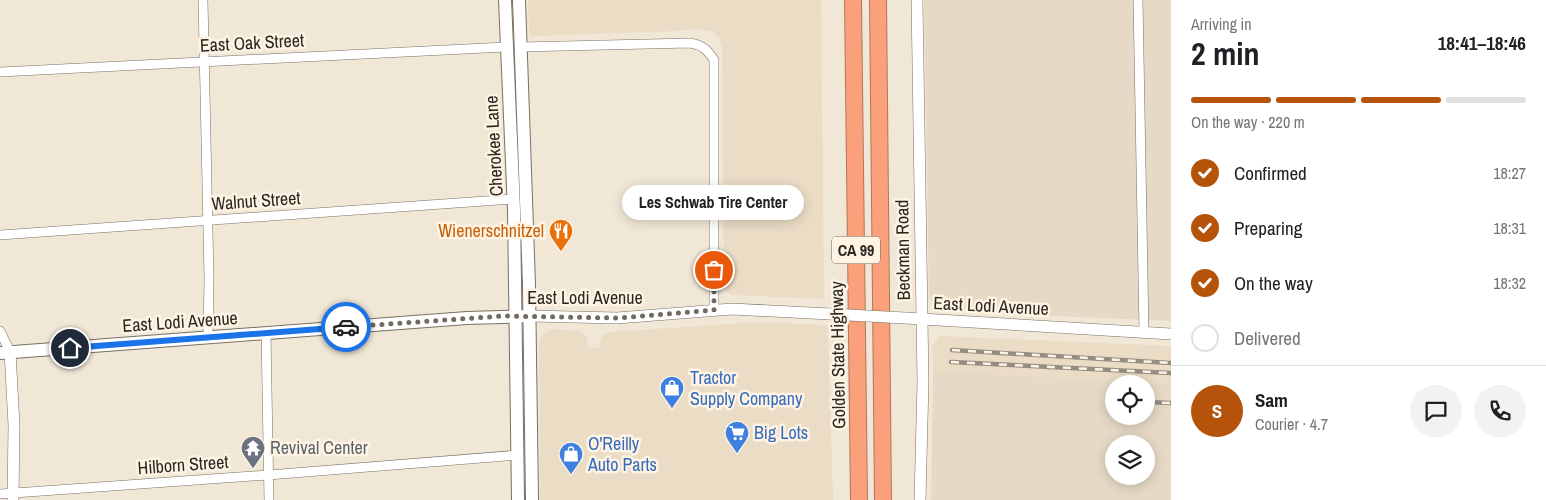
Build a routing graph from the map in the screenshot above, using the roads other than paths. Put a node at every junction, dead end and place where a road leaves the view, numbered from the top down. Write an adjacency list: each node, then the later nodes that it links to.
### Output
1 (202, 0): 10 (street)
2 (505, 0): 8 (main road, Cherokee Lane)
3 (519, 0): 9 (main road, Cherokee Lane)
4 (853, 0): 32 (highway, Golden State Highway / CA 99)
5 (878, 0): 33 (highway, CA 99)
6 (917, 0): 18 (street, Beckman Road)
7 (1138, 0): 20 (street)
8 (506, 47): 10 (street, East Oak Street); 12 (main road, Cherokee Lane)
9 (521, 47): 15 (street); 17 (main road, Cherokee Lane)
10 (203, 61): 11 (street, East Oak Street); 13 (street)
11 (0, 72)
12 (514, 199): 13 (street, Walnut Street); 16 (main road, Cherokee Lane)
13 (208, 221): 14 (street, Walnut Street); 23 (street)
14 (0, 235)
15 (714, 310): 17 (street, East Lodi Avenue); 18 (street, East Lodi Avenue, bridge)
16 (516, 316): 17 (main road, East Lodi Avenue); 21 (main road, East Lodi Avenue); 25 (main road, Cherokee Lane)
17 (530, 316): 31 (main road, Cherokee Lane)
18 (922, 319): 20 (street, East Lodi Avenue); 34 (street, Beckman Road)
19 (0, 331): 24 (street)
20 (1144, 332): 22 (street, East Lodi Avenue)
21 (266, 333): 23 (main road, East Lodi Avenue); 26 (street)
22 (1171, 334)
23 (208, 337): 24 (main road, East Lodi Avenue)
24 (5, 352): 28 (street)
25 (518, 455): 26 (street, Hilborn Street); 30 (main road, Cherokee Lane)
26 (268, 475): 28 (street, Hilborn Street); 29 (street)
27 (0, 494): 28 (street, Hilborn Street)
28 (13, 496)
29 (269, 500)
30 (518, 500)
31 (532, 500)
32 (859, 500)
33 (883, 500)
34 (920, 500)

